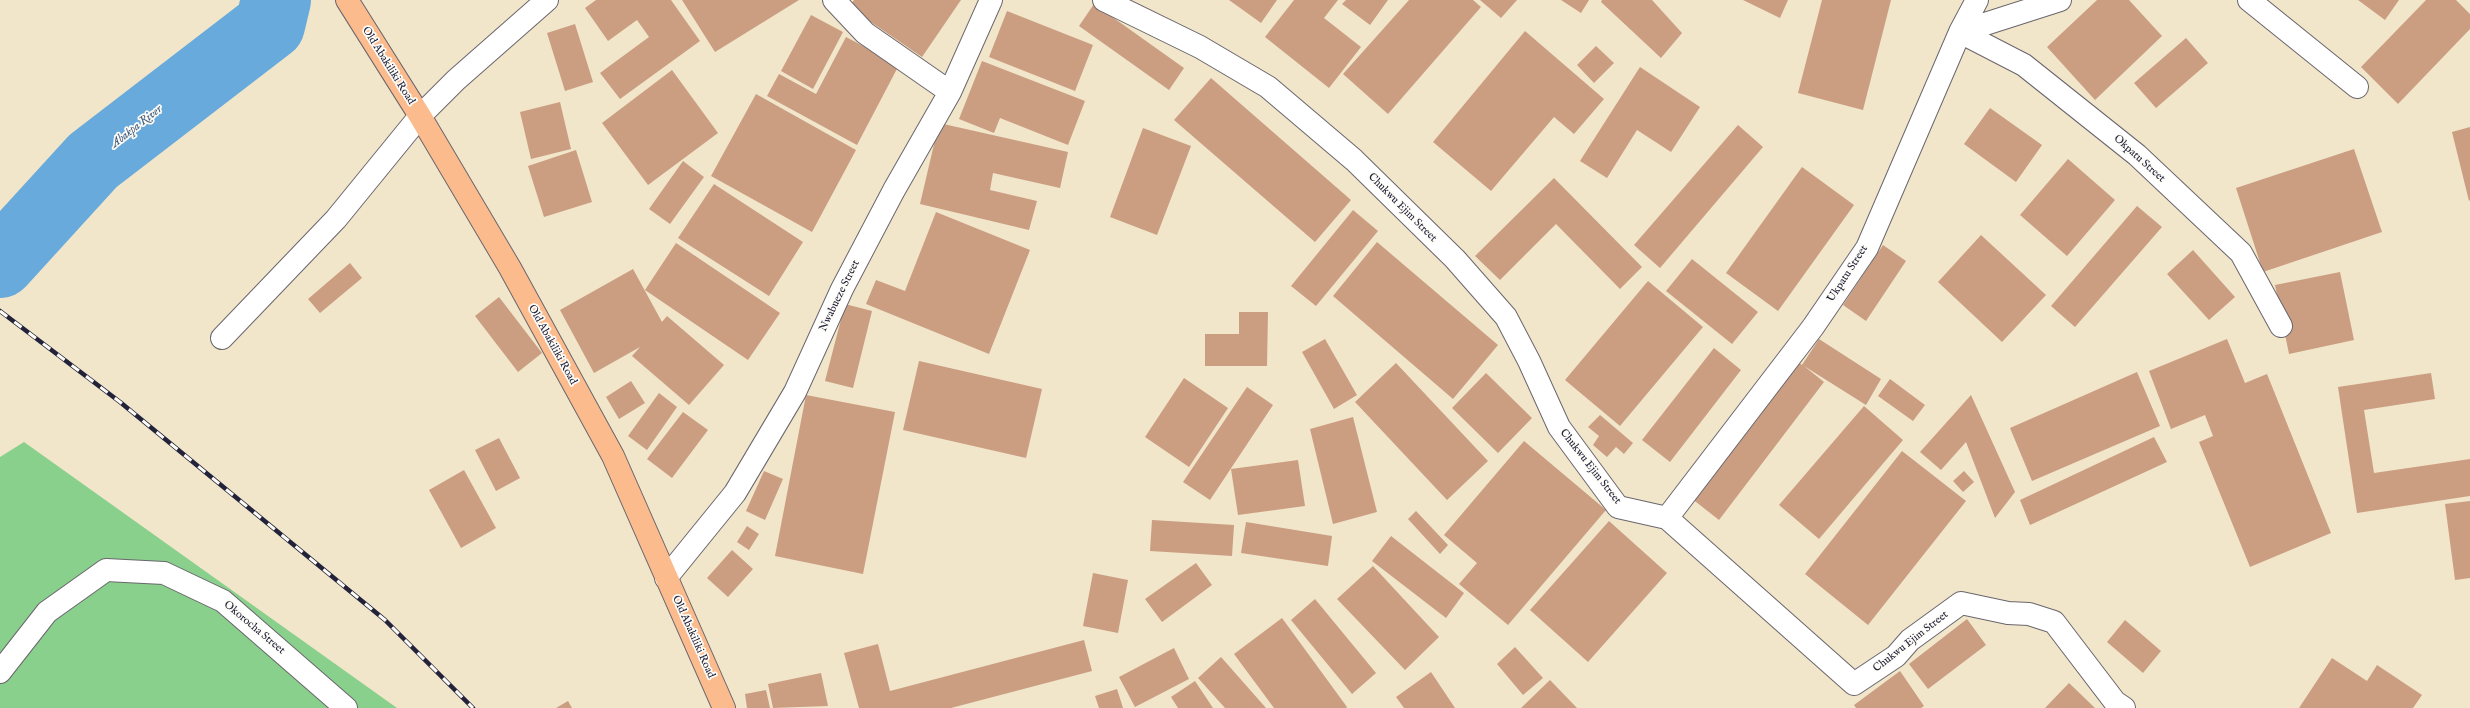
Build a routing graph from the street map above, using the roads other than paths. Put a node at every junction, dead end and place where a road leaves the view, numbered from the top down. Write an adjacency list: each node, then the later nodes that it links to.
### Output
1 (347, 0): 12 (main road, Old Abakiliki Road)
2 (547, 0): 12 (street)
3 (834, 0): 11 (street)
4 (991, 0): 11 (street, Nwabueze Street)
5 (1104, 0): 15 (street, Chukwu Ejim Street)
6 (1977, 0): 9 (street, Ukpatu Street)
7 (2060, 0): 9 (street)
8 (2249, 0): 10 (street)
9 (1960, 32): 13 (street, Okpatu Street); 15 (street, Ukpatu Street)
10 (2357, 87)
11 (950, 92): 16 (street, Nwabueze Street)
12 (420, 116): 14 (street); 16 (main road, Old Abakiliki Road)
13 (2281, 326)
14 (222, 338)
15 (1667, 518): 20 (street, Chukwu Ejim Street)
16 (666, 578): 19 (main road, Old Abakiliki Road)
17 (0, 672): 18 (street, Okorocha Street)
18 (346, 708)
19 (724, 708)
20 (2124, 708)

